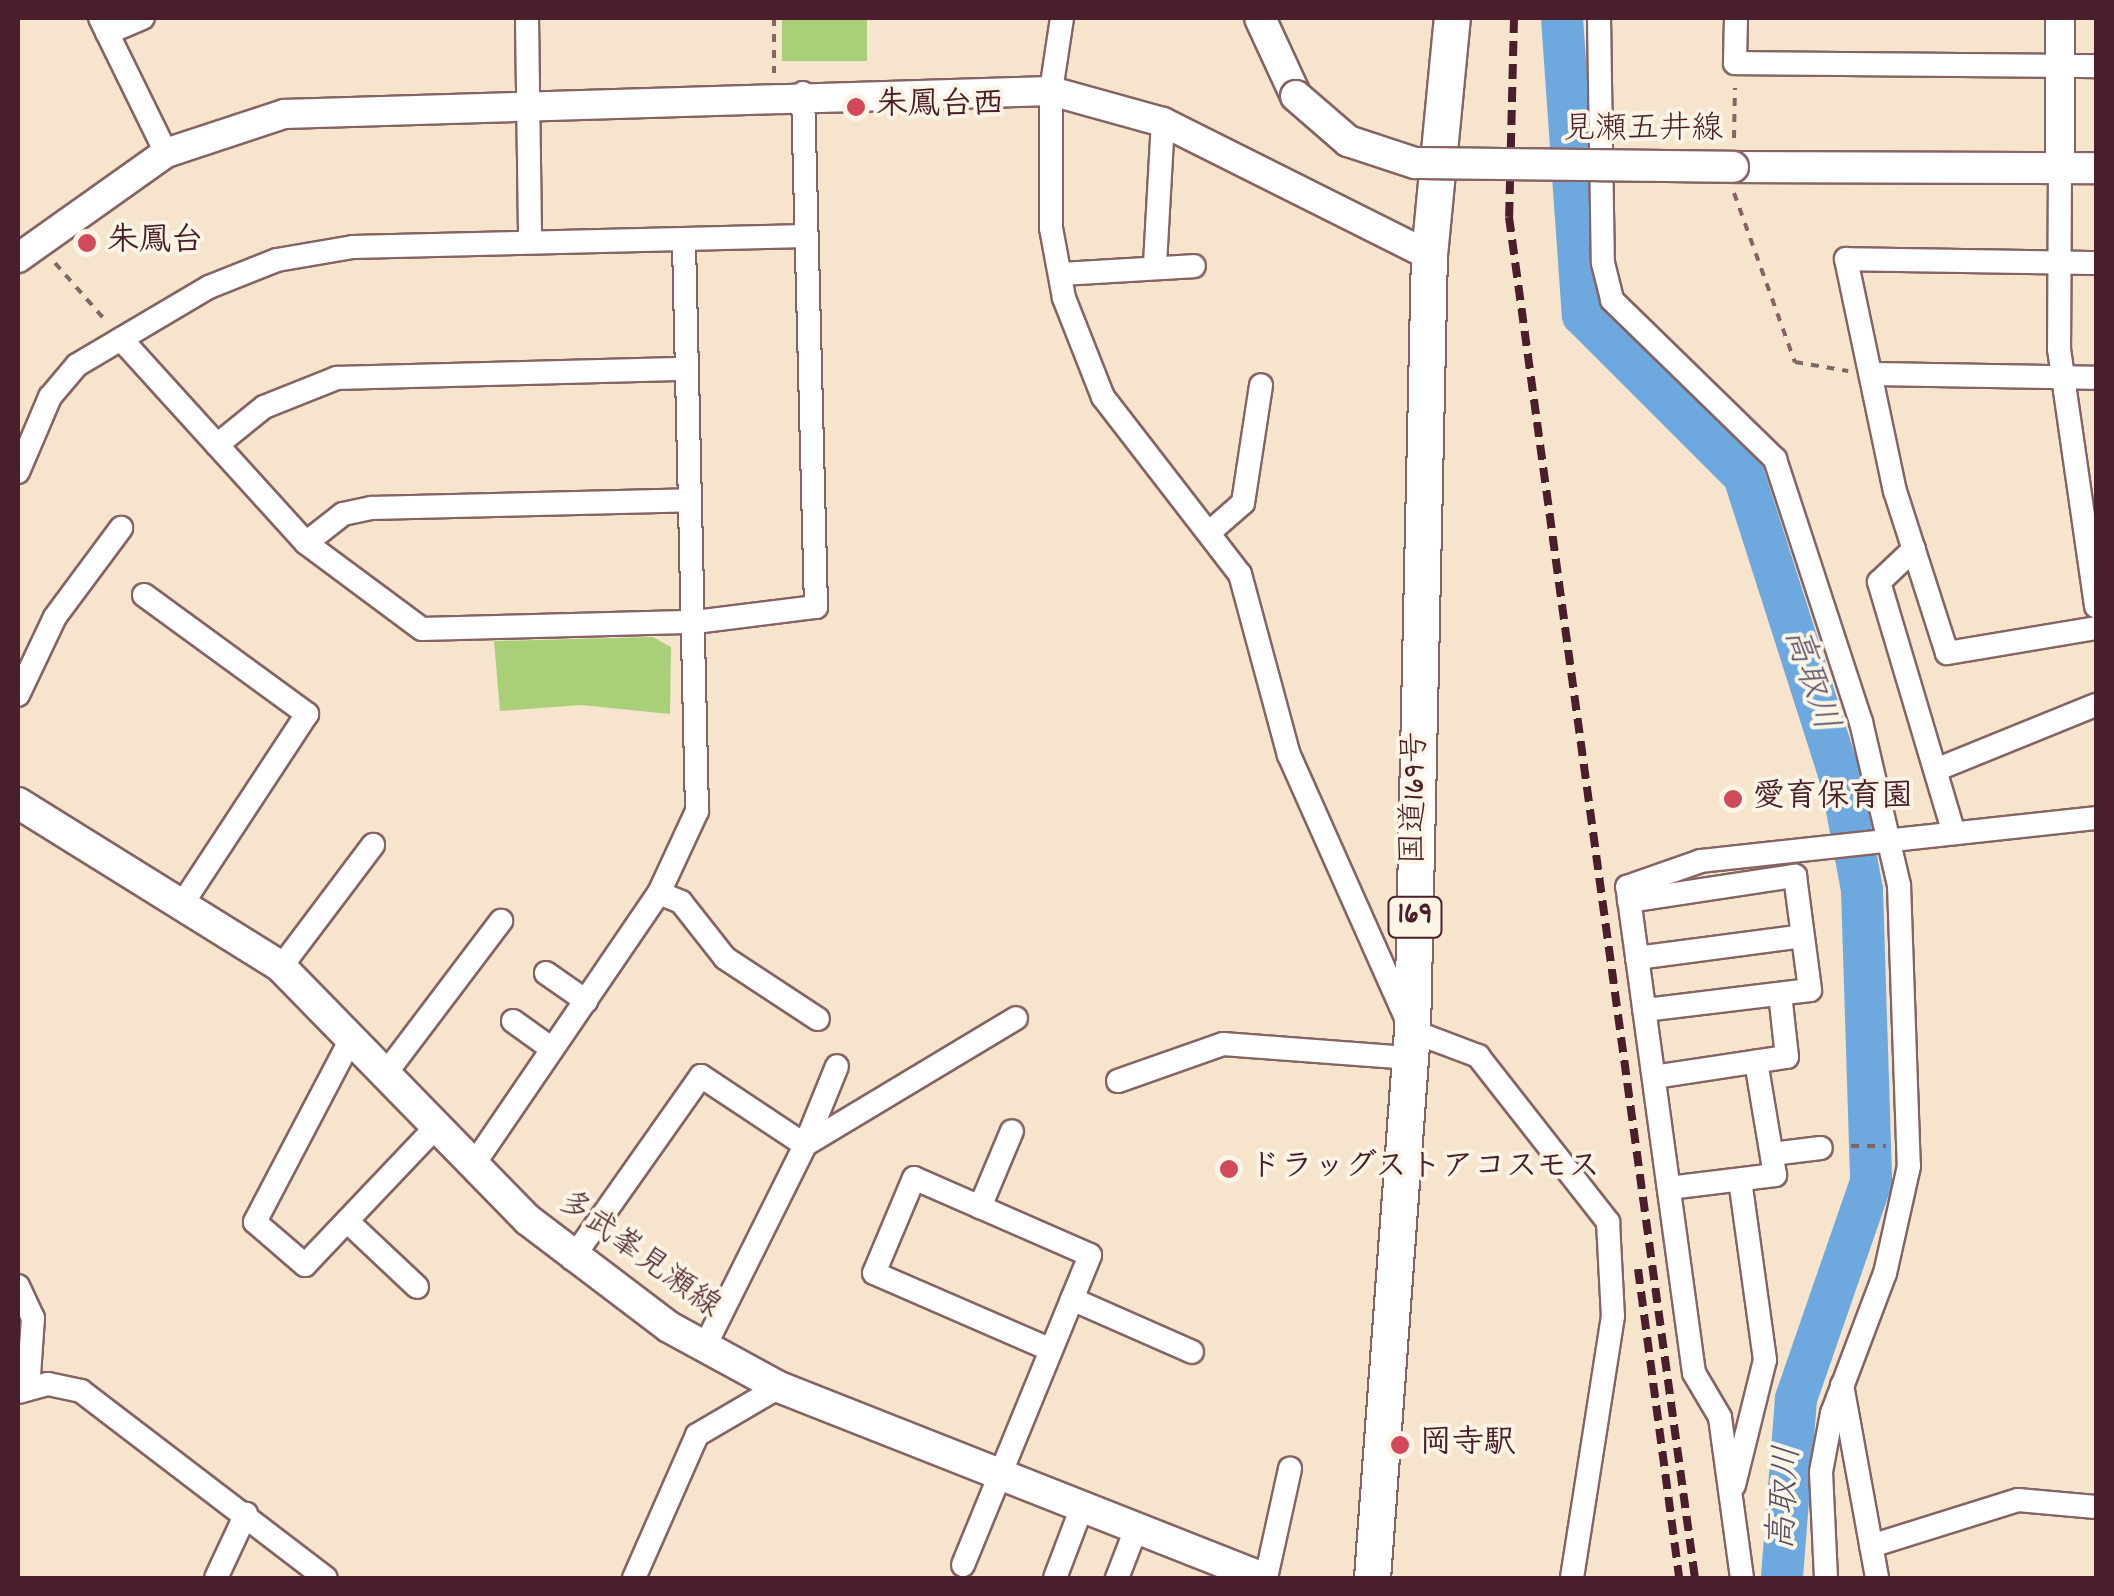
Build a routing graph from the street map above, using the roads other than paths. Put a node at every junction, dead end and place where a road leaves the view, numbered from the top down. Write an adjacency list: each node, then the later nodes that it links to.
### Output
1 (143, 18): 9 (street)
2 (527, 18): 14 (street)
3 (1062, 18): 12 (street)
4 (1260, 18): 17 (main road, 見瀬五井線, bridge)
5 (1452, 18): 23 (highway, 国道169号 / 169)
6 (1598, 18): 52 (street)
7 (1736, 18): 10 (street)
8 (2060, 18): 10 (street)
9 (104, 25): 16 (street)
10 (2060, 66): 11 (street); 17 (street)
11 (2096, 66)
12 (1051, 91): 13 (street); 15 (street); 28 (street)
13 (803, 93): 14 (street); 19 (street)
14 (530, 101): 16 (street); 21 (street)
15 (1163, 122): 23 (street); 26 (street)
16 (166, 152): 22 (street)
17 (2060, 167): 18 (main road, 見瀬五井線); 24 (street)
18 (2096, 168)
19 (806, 236): 20 (street); 44 (street)
20 (684, 241): 21 (street); 30 (street)
21 (530, 242): 29 (street)
22 (28, 250)
23 (1430, 254): 69 (highway, 国道169号 / 169)
24 (2060, 263): 25 (street); 31 (street); 33 (street)
25 (2096, 263)
26 (1155, 264): 27 (street); 28 (street)
27 (1194, 266)
28 (1060, 274): 39 (street)
29 (121, 339): 35 (street); 36 (street)
30 (685, 368): 35 (street); 37 (street)
31 (1871, 374): 33 (street); 41 (street)
32 (2096, 378): 33 (street)
33 (2064, 379): 43 (street)
34 (1261, 385): 39 (street)
35 (217, 446): 40 (street)
36 (18, 472)
37 (690, 500): 40 (street); 44 (street)
38 (121, 528): 46 (street)
39 (1212, 530): 69 (street)
40 (306, 544): 44 (street)
41 (1914, 549): 45 (street); 48 (street)
42 (144, 595): 56 (street)
43 (2096, 606)
44 (695, 622): 54 (street)
45 (2096, 628)
46 (18, 696)
47 (2096, 705): 48 (street)
48 (1938, 769): 51 (street)
49 (18, 803): 56 (main road, 多武峯見瀬線)
50 (2096, 818): 51 (street)
51 (1954, 833): 52 (street)
52 (1887, 840): 55 (street); 93 (street)
53 (372, 845): 60 (street)
54 (660, 893): 63 (street); 66 (street)
55 (1629, 901): 58 (street); 59 (street)
56 (182, 904): 60 (main road, 多武峯見瀬線)
57 (501, 921): 73 (street)
58 (1803, 936): 59 (street); 62 (street)
59 (1637, 958): 64 (street)
60 (282, 967): 68 (main road, 多武峯見瀬線)
61 (546, 973): 63 (street)
62 (1780, 994): 64 (street); 71 (street)
63 (586, 1000): 70 (street)
64 (1644, 1010): 74 (street)
65 (1016, 1018): 78 (street)
66 (818, 1019)
67 (513, 1021): 70 (street)
68 (352, 1037): 73 (main road, 多武峯見瀬線); 85 (street)
69 (1411, 1045): 75 (street); 111 (highway, 国道169号 / 169); 112 (street)
70 (552, 1049): 81 (street)
71 (1756, 1062): 74 (street); 80 (street)
72 (837, 1066): 78 (street)
73 (386, 1073): 76 (main road, 多武峯見瀬線)
74 (1654, 1076): 83 (street)
75 (1118, 1081)
76 (437, 1126): 81 (main road, 多武峯見瀬線); 85 (street)
77 (1012, 1131): 84 (street)
78 (805, 1145): 86 (street); 90 (street)
79 (1820, 1148): 80 (street)
80 (1772, 1154): 82 (street)
81 (474, 1164): 86 (main road, 多武峯見瀬線)
82 (1740, 1180): 83 (street); 98 (street)
83 (1669, 1188): 98 (street)
84 (980, 1207): 89 (street); 91 (street)
85 (347, 1221): 88 (street)
86 (572, 1259): 90 (main road, 多武峯見瀬線)
87 (18, 1286): 95 (street)
88 (417, 1287)
89 (1072, 1298): 91 (street); 92 (street)
90 (704, 1348): 94 (main road, 多武峯見瀬線)
91 (1051, 1350): 97 (street)
92 (1192, 1352)
93 (1842, 1380): 103 (street); 114 (street)
94 (779, 1387): 97 (main road, 多武峯見瀬線); 107 (street)
95 (23, 1390): 101 (street)
96 (1290, 1470): 110 (street)
97 (999, 1475): 100 (main road, 多武峯見瀬線); 104 (street)
98 (1731, 1498): 113 (street)
99 (2096, 1507): 103 (street)
100 (1082, 1508): 102 (main road, 多武峯見瀬線); 108 (street)
101 (246, 1514): 105 (street); 106 (street)
102 (1136, 1529): 109 (street); 110 (main road, 多武峯見瀬線)
103 (1871, 1546): 115 (street)
104 (963, 1566)
105 (216, 1578)
106 (326, 1578)
107 (634, 1578)
108 (1055, 1578)
109 (1117, 1578)
110 (1264, 1578)
111 (1372, 1578)
112 (1572, 1578)
113 (1742, 1578)
114 (1826, 1578)
115 (1878, 1578)

